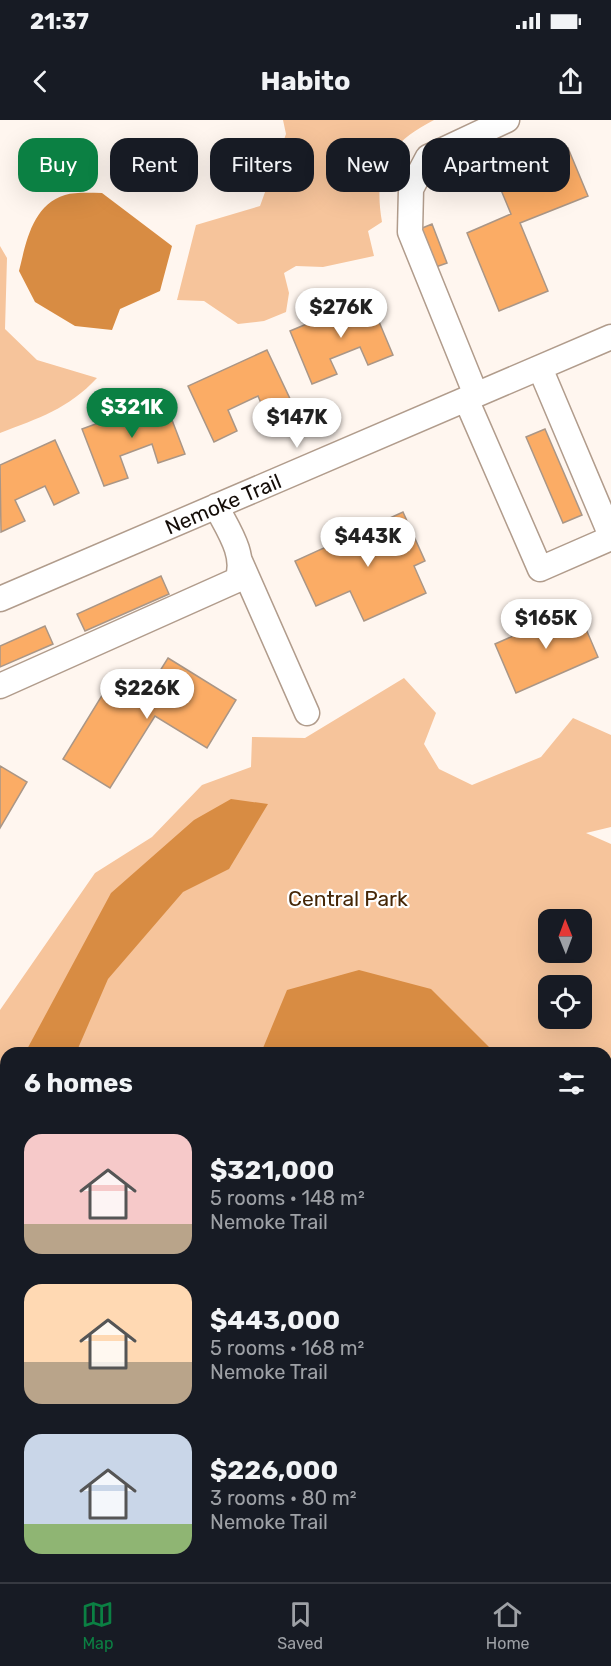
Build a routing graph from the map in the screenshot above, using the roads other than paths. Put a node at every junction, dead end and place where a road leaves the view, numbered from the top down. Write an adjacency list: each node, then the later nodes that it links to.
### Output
1 (507, 120): 4 (street)
2 (611, 337): 3 (street, Nemoke Trail)
3 (540, 368): 4 (street, Nemoke Trail); 6 (street)
4 (471, 397): 5 (street, Nemoke Trail); 6 (street)
5 (216, 506): 7 (street); 8 (street, Nemoke Trail)
6 (611, 537)
7 (240, 561): 9 (street); 10 (street)
8 (0, 599)
9 (0, 686)
10 (307, 713)

